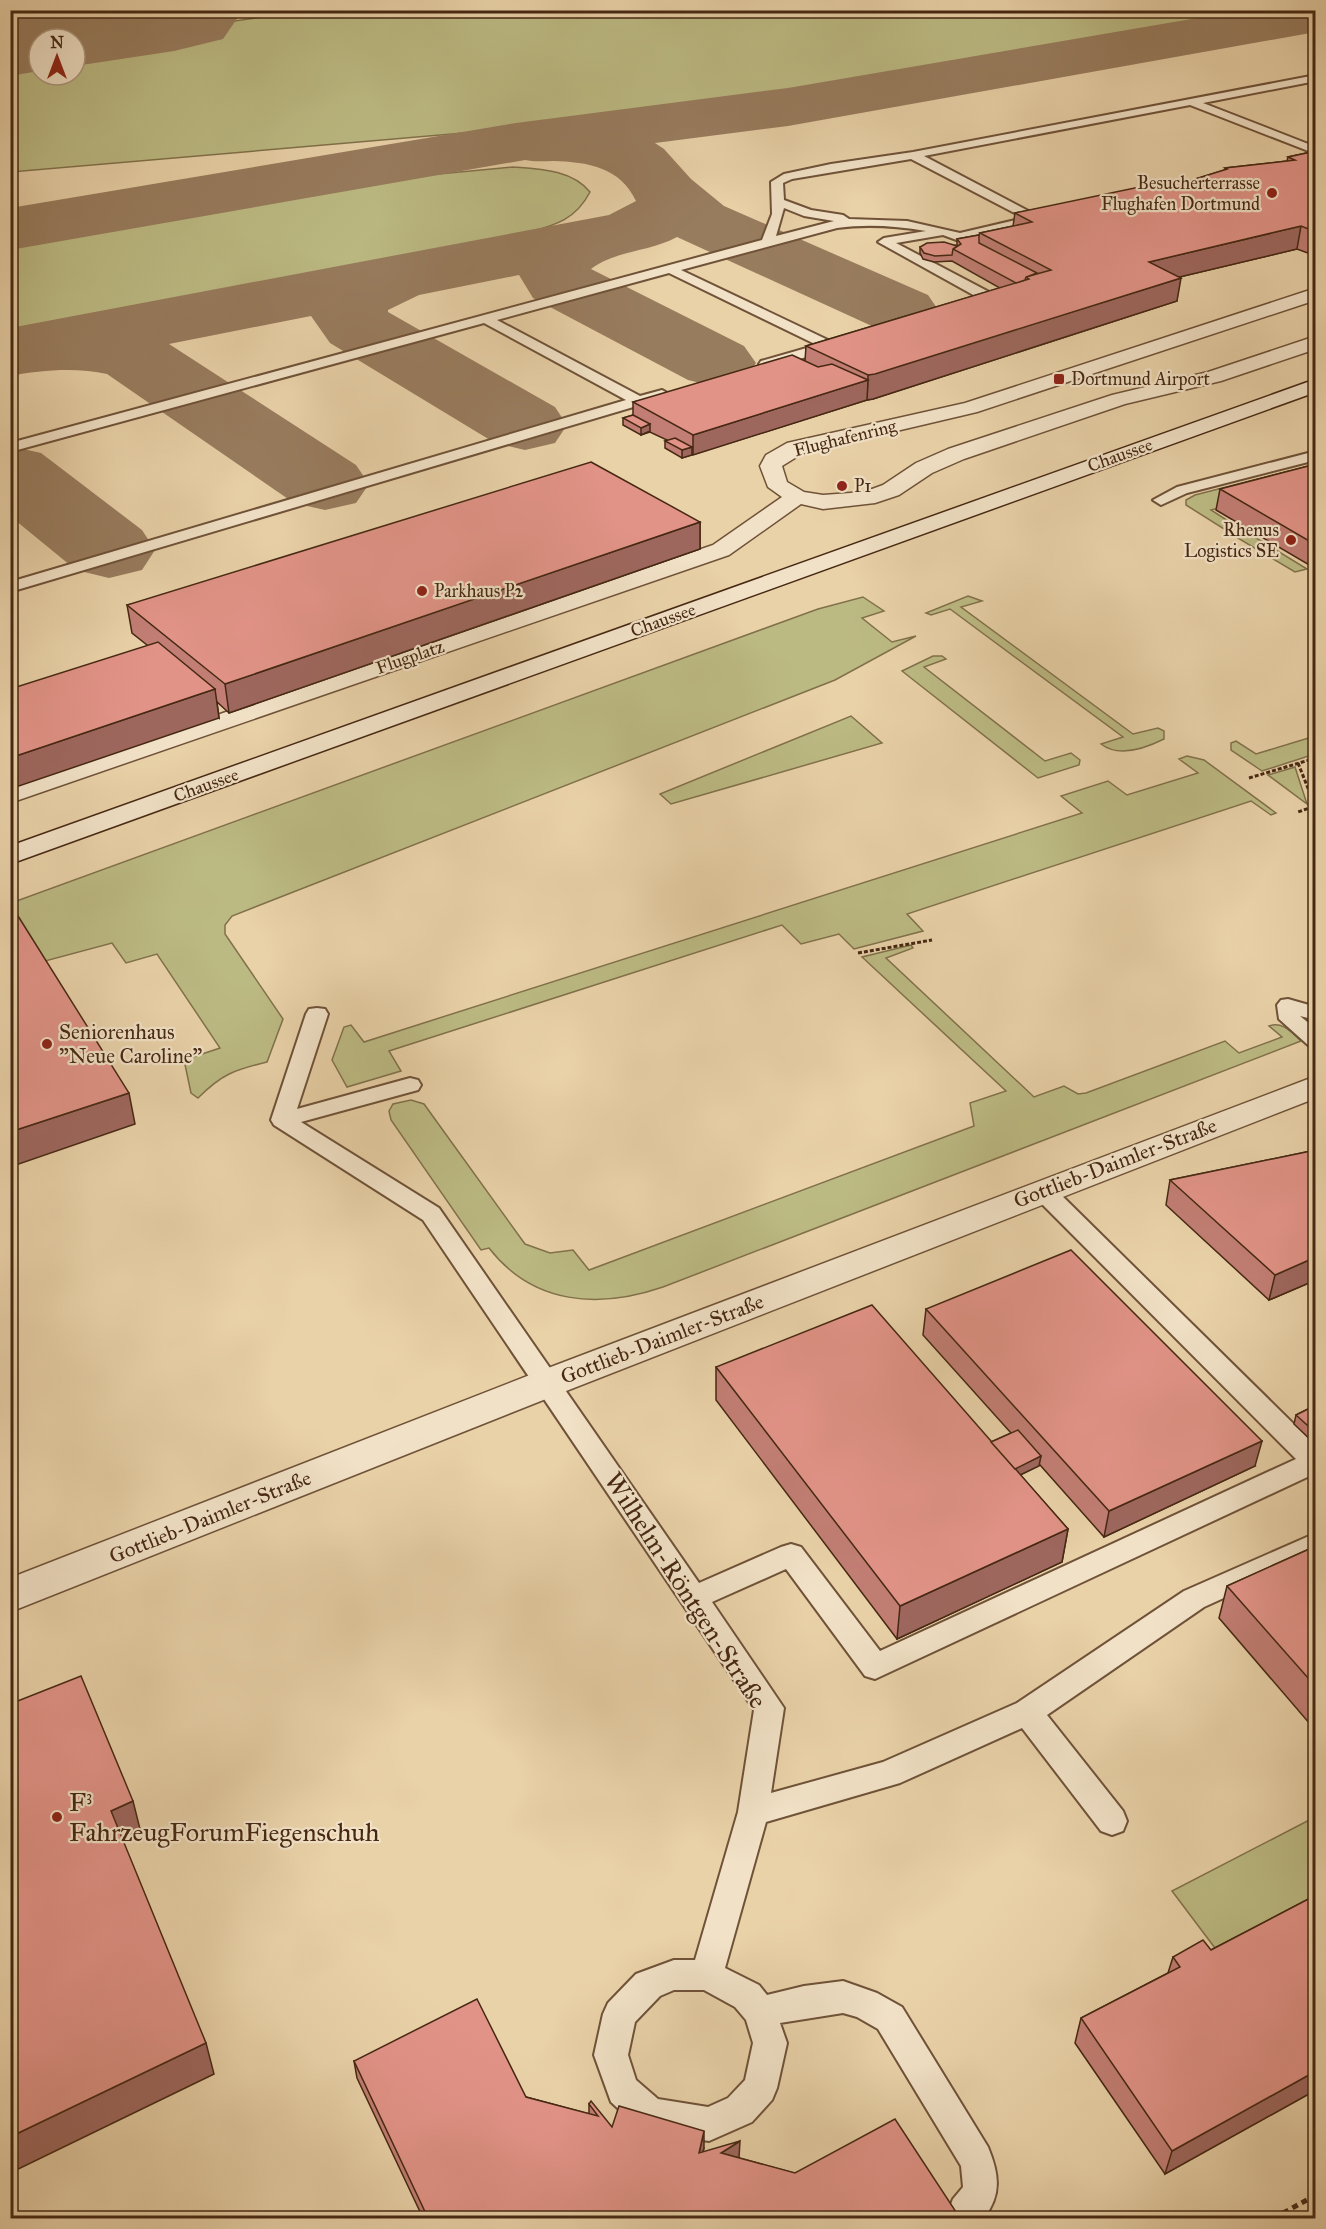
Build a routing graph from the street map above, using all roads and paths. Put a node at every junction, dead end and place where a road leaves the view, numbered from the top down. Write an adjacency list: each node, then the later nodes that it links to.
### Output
1 (1316, 78): 2 (lane)
2 (1191, 102): 3 (lane); 4 (lane)
3 (1316, 151)
4 (913, 155): 5 (lane); 7 (lane)
5 (778, 202): 8 (lane); 11 (lane)
6 (1057, 214): 7 (lane)
7 (1035, 219): 10 (lane)
8 (859, 221): 9 (lane); 11 (lane)
9 (945, 231): 10 (lane); 15 (lane)
10 (961, 236): 12 (lane)
11 (767, 242): 13 (lane)
12 (976, 243)
13 (670, 269): 16 (lane); 19 (lane)
14 (1316, 294): 26 (street, Flughafenring)
15 (950, 309)
16 (486, 319): 23 (lane); 24 (lane)
17 (852, 339): 19 (lane)
18 (1316, 342): 26 (street)
19 (830, 346): 20 (lane)
20 (751, 369)
21 (1316, 385): 34 (street, Chaussee)
22 (672, 391): 23 (lane)
23 (638, 401): 28 (lane)
24 (10, 448)
25 (1312, 456): 27 (lane)
26 (797, 497): 32 (street, Flugplatz)
27 (1161, 500)
28 (10, 587)
29 (1316, 758): 30 (path)
30 (1298, 763): 31 (path); 33 (path)
31 (1249, 778)
32 (10, 795)
33 (1298, 812)
34 (10, 856)
35 (932, 940): 36 (path)
36 (858, 954)
37 (316, 1014): 42 (lane)
38 (1316, 1014): 39 (lane)
39 (1316, 1040)
40 (410, 1085): 42 (lane)
41 (1316, 1086): 43 (street, Gottlieb-Daimler-Straße)
42 (282, 1120): 44 (lane, Wilhelm-Röntgen-Straße)
43 (1043, 1191): 44 (street, Gottlieb-Daimler-Straße); 47 (lane)
44 (548, 1383): 46 (street, Gottlieb-Daimler-Straße); 47 (lane, Wilhelm-Röntgen-Straße)
45 (1316, 1544): 48 (lane)
46 (10, 1596)
47 (694, 1598): 49 (lane, Wilhelm-Röntgen-Straße)
48 (1027, 1712): 49 (lane); 50 (lane)
49 (753, 1812): 51 (lane, Wilhelm-Röntgen-Straße)
50 (1112, 1821)
51 (707, 1975): 52 (lane); 52 (lane)
52 (760, 2012): 54 (lane)
53 (1316, 2194): 55 (path)
54 (966, 2212)
55 (1274, 2218)

